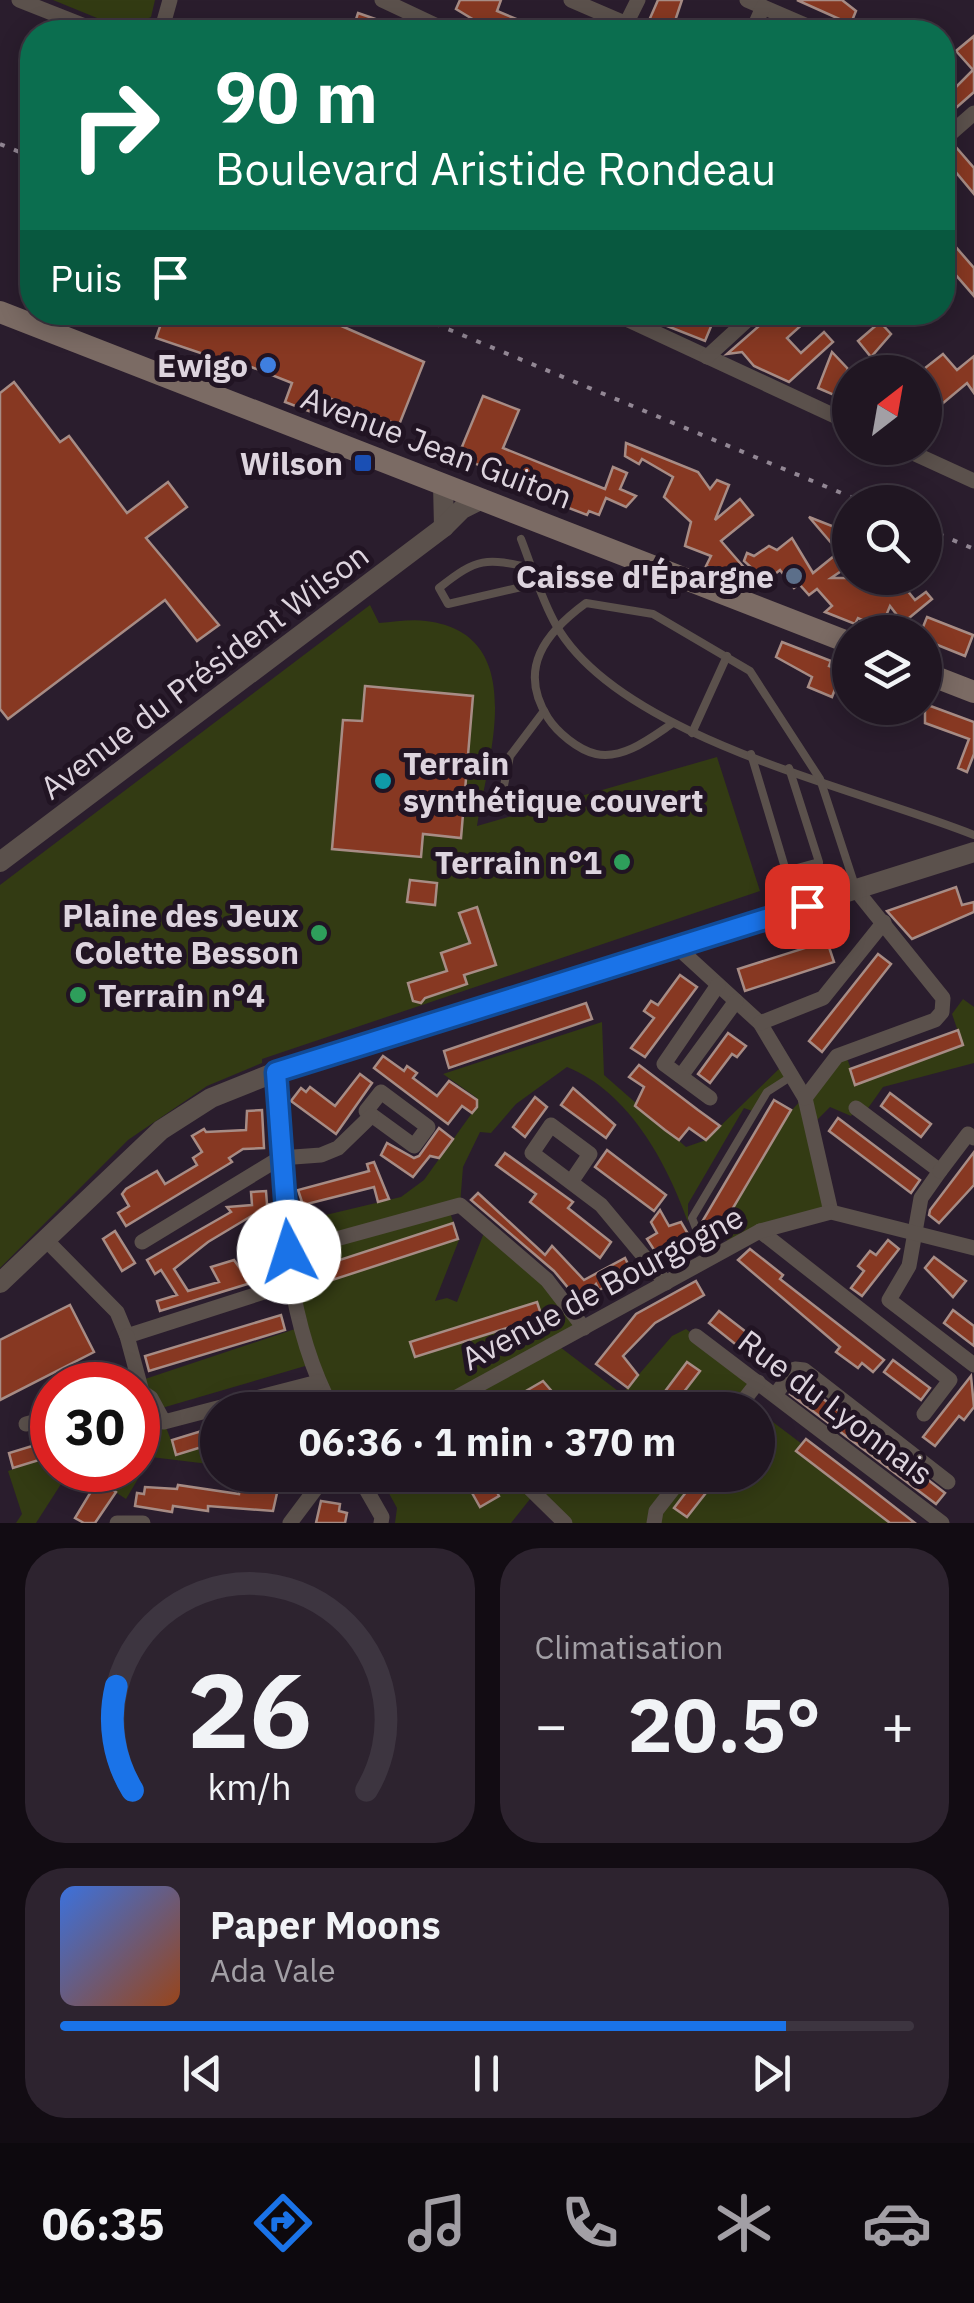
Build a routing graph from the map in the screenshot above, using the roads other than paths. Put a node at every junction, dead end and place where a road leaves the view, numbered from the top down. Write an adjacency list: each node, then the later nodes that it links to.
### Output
1 (19, 0): 6 (street)
2 (382, 0): 7 (street)
3 (571, 0): 8 (street)
4 (746, 0): 5 (street)
5 (763, 7): 9 (street); 10 (street)
6 (70, 20)
7 (424, 20)
8 (622, 20)
9 (757, 20)
10 (793, 20)
11 (33, 325): 18 (main road, Avenue Jean Guiton)
12 (639, 325): 14 (street)
13 (742, 325): 14 (street)
14 (707, 357): 15 (street)
15 (832, 415)
16 (940, 465): 17 (street)
17 (974, 480)
18 (443, 484): 19 (main road, Avenue Jean Guiton); 20 (street)
19 (482, 499): 20 (street, Avenue du Président Wilson); 25 (main road, Avenue Jean Guiton)
20 (444, 528): 38 (street, Avenue du Président Wilson)
21 (521, 539): 22 (lane)
22 (533, 568): 23 (lane); 23 (lane)
23 (539, 583): 24 (lane)
24 (556, 625): 26 (lane); 29 (lane); 30 (lane)
25 (832, 636)
26 (728, 656): 31 (lane); 34 (lane)
27 (942, 680): 28 (main road)
28 (974, 692)
29 (544, 711): 30 (lane); 35 (lane)
30 (673, 722): 31 (lane)
31 (692, 732): 32 (lane)
32 (751, 754): 33 (lane); 33 (lane)
33 (789, 768): 34 (lane)
34 (820, 779): 36 (lane); 39 (lane)
35 (500, 805)
36 (974, 835)
37 (974, 852): 39 (street)
38 (0, 862)
39 (856, 890): 40 (street); 41 (street)
40 (884, 922): 44 (street); 49 (street)
41 (677, 947): 42 (street); 45 (street)
42 (718, 985): 43 (street); 46 (street)
43 (736, 1001): 44 (street); 46 (street)
44 (760, 1023): 47 (street)
45 (276, 1072): 53 (street); 59 (street)
46 (681, 1076): 48 (street)
47 (792, 1076): 49 (street); 63 (lane)
48 (710, 1098)
49 (806, 1098): 56 (street)
50 (856, 1108): 54 (street)
51 (371, 1116): 53 (street)
52 (974, 1138): 54 (street)
53 (280, 1158): 60 (street); 62 (street)
54 (940, 1171): 58 (street)
55 (570, 1182): 65 (street)
56 (831, 1212): 57 (street, Avenue de Bourgogne); 58 (street, Avenue de Bourgogne)
57 (760, 1231): 63 (street, Avenue de Bourgogne); 68 (street)
58 (914, 1231): 61 (street, Avenue de Bourgogne); 67 (street)
59 (46, 1240): 64 (street); 70 (street)
60 (142, 1242)
61 (974, 1248)
62 (289, 1252): 66 (street); 69 (street)
63 (708, 1259): 65 (street, Avenue de Bourgogne)
64 (0, 1283)
65 (666, 1283): 69 (street, Avenue de Bourgogne)
66 (289, 1284): 70 (street); 75 (street)
67 (889, 1300): 68 (street); 73 (street)
68 (874, 1320): 74 (street)
69 (584, 1328): 78 (street, Avenue de Bourgogne)
70 (127, 1336): 72 (street)
71 (696, 1336): 76 (street, Rue du Lyonnais)
72 (133, 1362)
73 (970, 1362): 74 (street)
74 (950, 1380): 82 (street)
75 (318, 1382): 77 (street); 83 (street)
76 (758, 1382): 79 (street); 80 (street, Rue du Lyonnais)
77 (324, 1392)
78 (482, 1392)
79 (750, 1392)
80 (771, 1392)
81 (775, 1395): 86 (street); 97 (street, Rue du Lyonnais)
82 (924, 1414)
83 (160, 1417)
84 (30, 1423): 85 (street)
85 (26, 1424)
86 (948, 1482)
87 (313, 1492): 93 (street)
88 (368, 1492): 94 (street)
89 (533, 1492): 95 (street)
90 (671, 1492): 96 (street)
91 (117, 1523): 92 (street)
92 (144, 1523)
93 (290, 1523)
94 (381, 1523)
95 (565, 1523)
96 (654, 1523)
97 (942, 1523)

